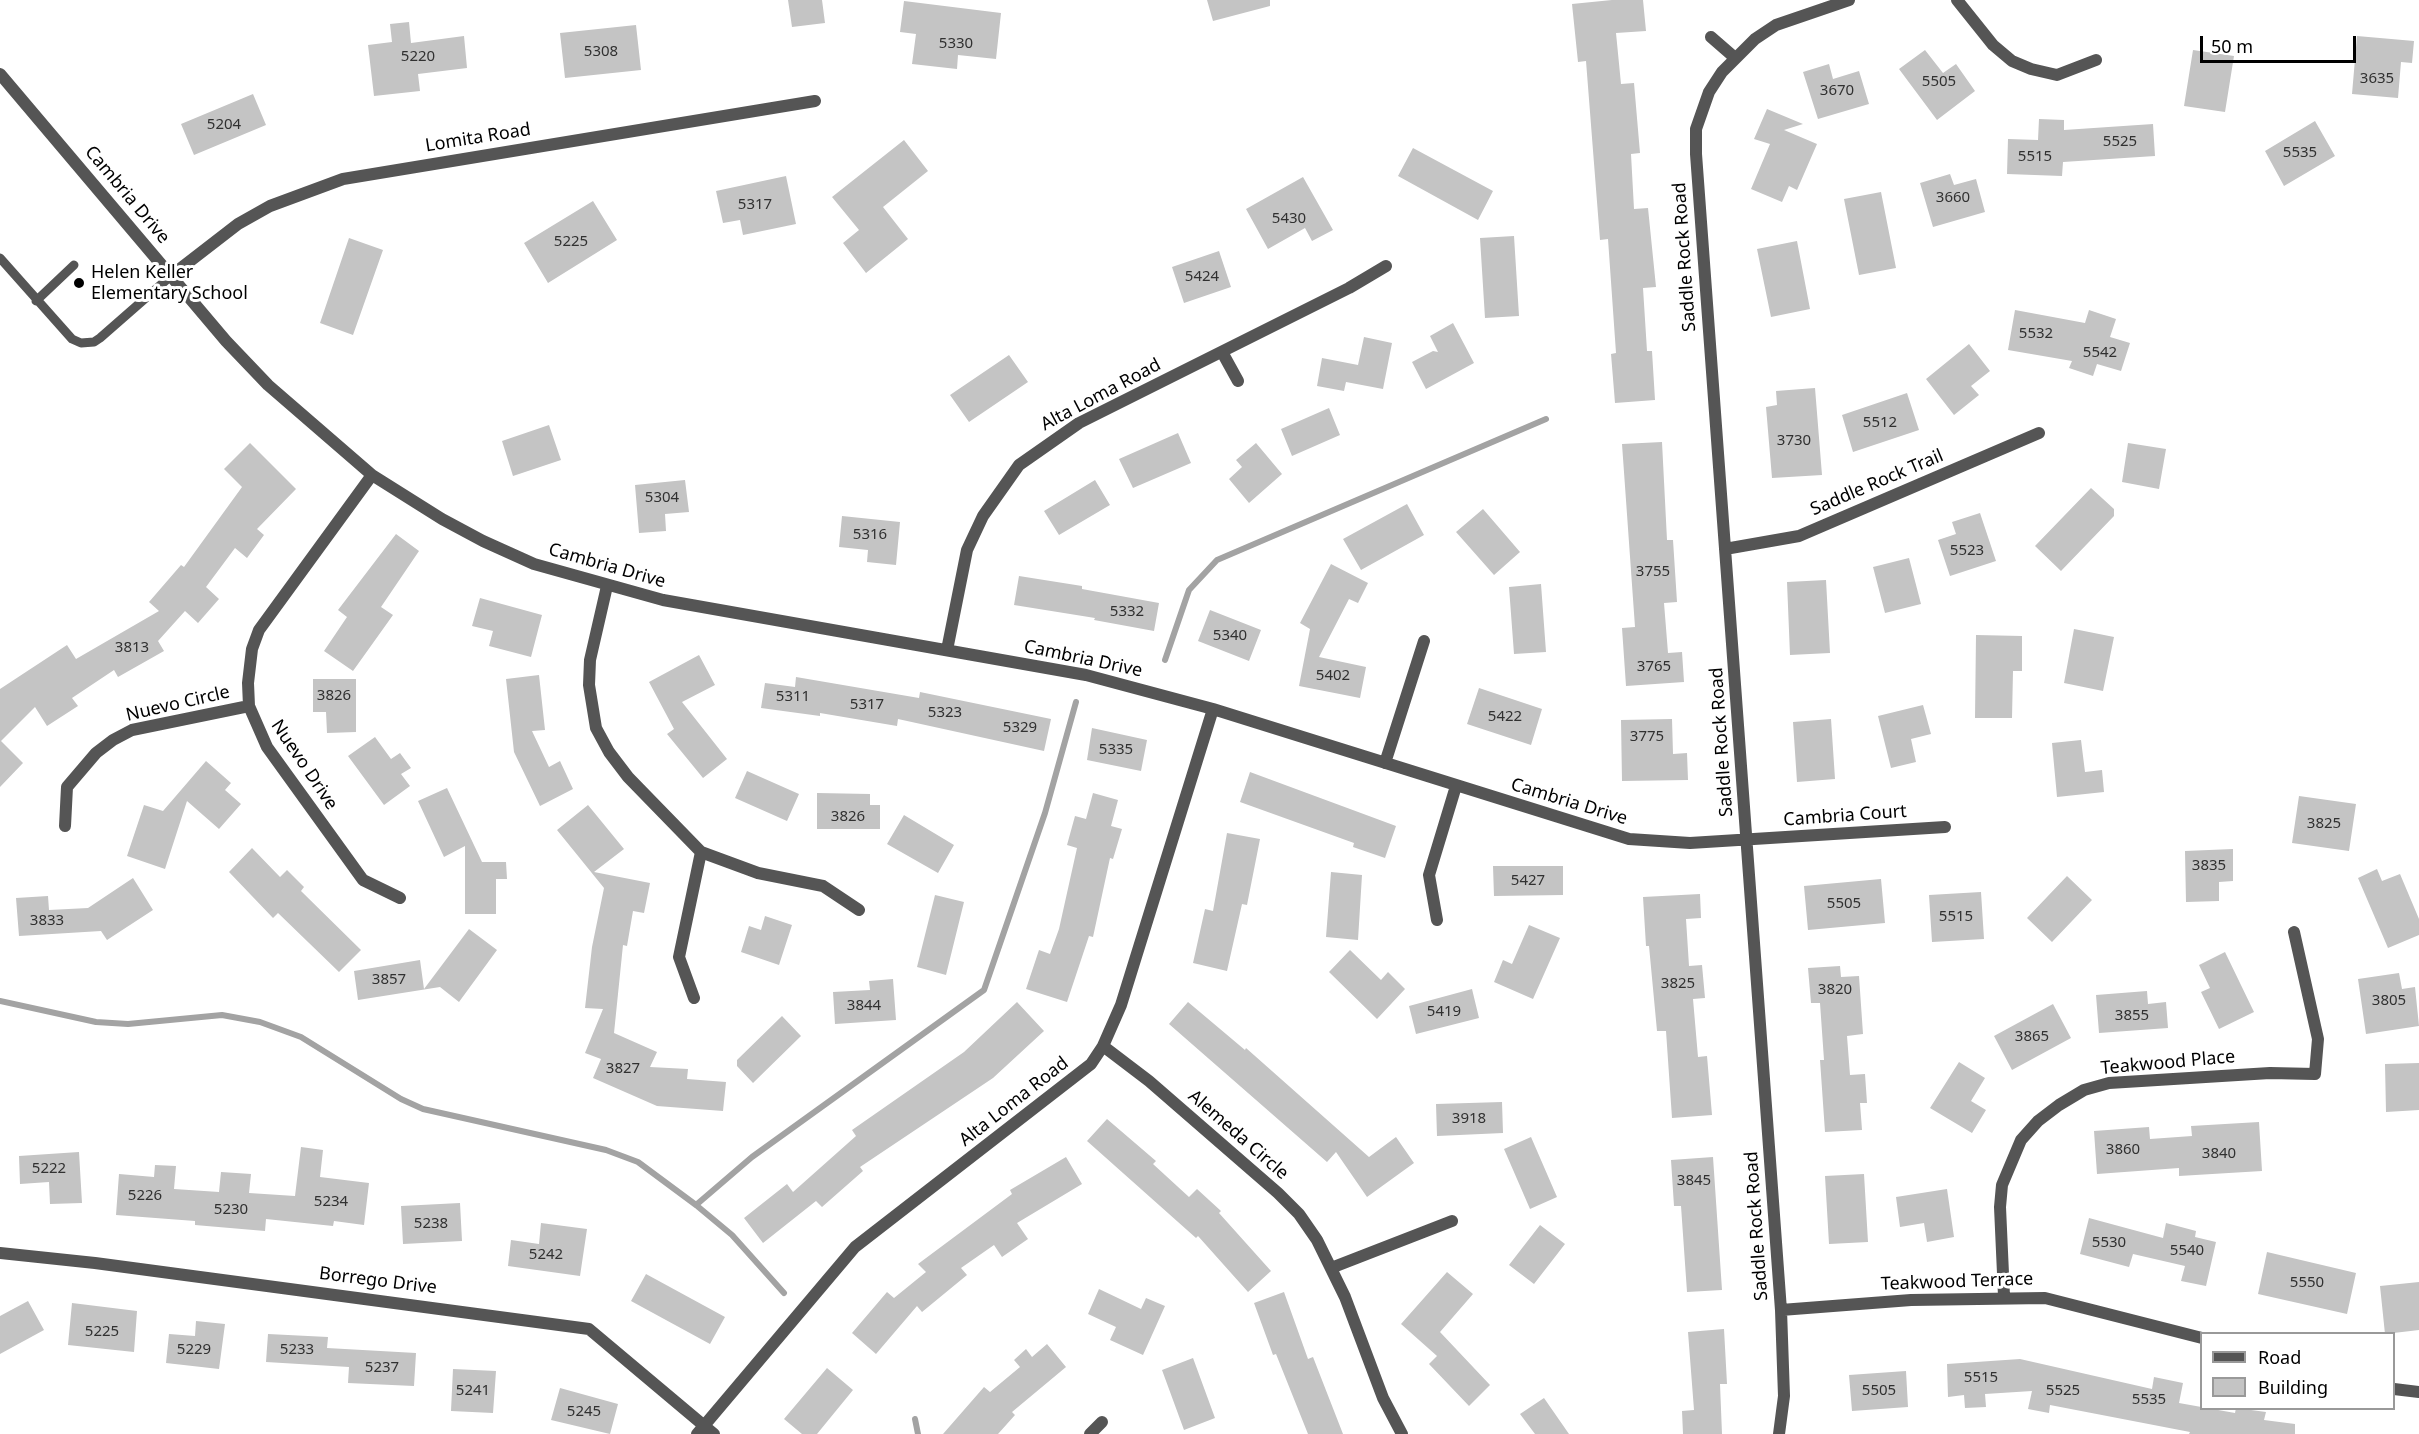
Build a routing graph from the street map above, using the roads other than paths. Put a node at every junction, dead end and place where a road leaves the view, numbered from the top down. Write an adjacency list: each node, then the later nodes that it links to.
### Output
1 (1848, 0): 4 (street, Saddle Rock Road)
2 (1957, 0): 5 (street)
3 (1711, 37): 4 (street)
4 (1734, 57): 17 (street, Saddle Rock Road)
5 (2096, 60)
6 (0, 74): 11 (street, Cambria Drive)
7 (814, 101): 11 (street, Lomita Road)
8 (0, 258): 12 (lane)
9 (74, 265): 12 (lane)
10 (1386, 266): 13 (street, Alta Loma Road)
11 (172, 275): 12 (lane); 16 (street, Cambria Drive)
12 (36, 302)
13 (1222, 352): 14 (street); 20 (street, Alta Loma Road)
14 (1238, 381)
15 (2039, 434): 17 (street, Saddle Rock Trail)
16 (372, 475): 18 (street, Cambria Drive); 21 (street, Nuevo Drive)
17 (1725, 549): 27 (street, Saddle Rock Road)
18 (607, 586): 20 (street, Cambria Drive); 28 (street)
19 (1424, 641): 23 (street)
20 (947, 650): 22 (street, Cambria Drive)
21 (249, 706): 25 (street, Nuevo Circle); 29 (street, Nuevo Drive)
22 (1213, 709): 23 (street, Cambria Drive); 34 (street, Alta Loma Road)
23 (1385, 763): 24 (street, Cambria Drive)
24 (1456, 786): 27 (street, Cambria Drive); 31 (street)
25 (65, 826)
26 (1945, 827): 27 (street, Cambria Court)
27 (1748, 840): 39 (street, Saddle Rock Road)
28 (702, 852): 30 (street); 33 (street)
29 (400, 898)
30 (859, 910)
31 (1437, 920)
32 (2294, 932): 38 (street, Teakwood Place)
33 (694, 998)
34 (1103, 1046): 37 (street, Alemeda Circle); 44 (street, Alta Loma Road)
35 (1452, 1221): 37 (street)
36 (0, 1253): 44 (street, Borrego Drive)
37 (1331, 1268): 47 (street, Alemeda Circle)
38 (2004, 1296): 39 (street, Teakwood Terrace); 40 (street, Teakwood Terrace)
39 (1781, 1310): 48 (street, Saddle Rock Road)
40 (2200, 1337)
41 (2395, 1389): 42 (street)
42 (2419, 1392)
43 (1102, 1422): 46 (street)
44 (700, 1430): 45 (street, Borrego Drive)
45 (714, 1434)
46 (1090, 1434)
47 (1402, 1434)
48 (1779, 1434)

